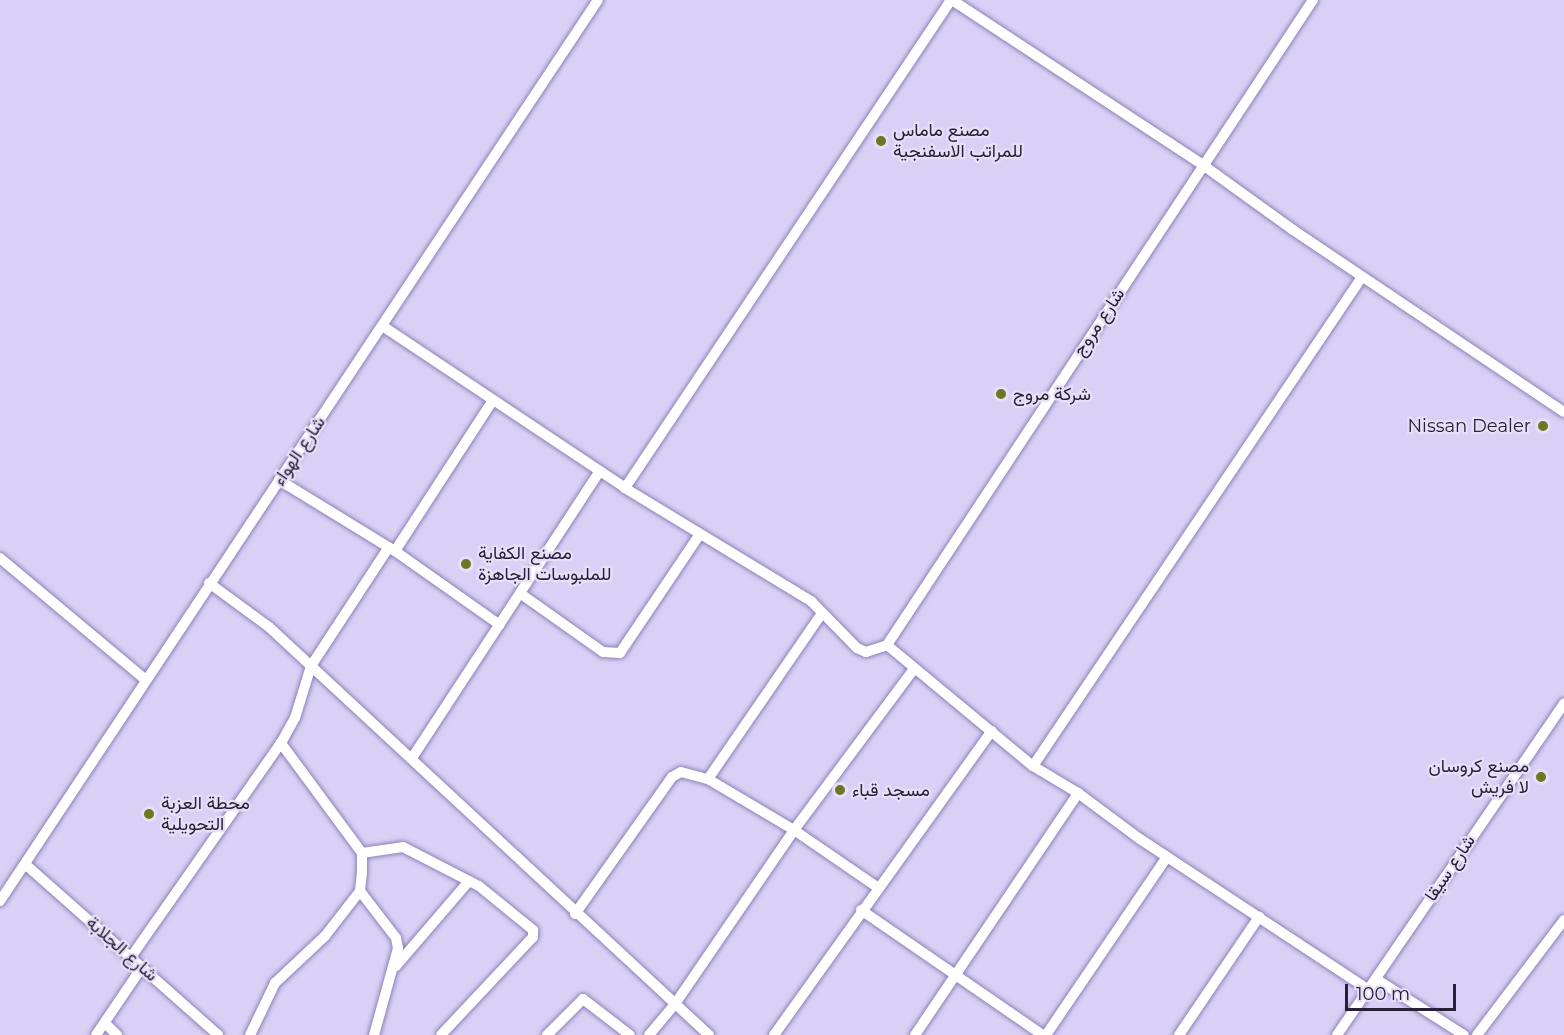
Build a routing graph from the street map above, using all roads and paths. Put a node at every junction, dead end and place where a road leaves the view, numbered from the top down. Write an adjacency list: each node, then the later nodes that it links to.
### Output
1 (598, 0): 6 (street, شارع الهواء)
2 (951, 0): 4 (street); 11 (street)
3 (1313, 0): 4 (street, شارع مروج)
4 (1203, 165): 5 (street); 19 (street, شارع مروج)
5 (1362, 277): 8 (street); 27 (street)
6 (384, 327): 7 (street); 10 (street, شارع الهواء)
7 (493, 400): 9 (street); 13 (street)
8 (1564, 412)
9 (600, 471): 11 (street); 16 (street)
10 (279, 480): 13 (street); 15 (street, شارع الهواء)
11 (625, 488): 12 (street)
12 (700, 534): 16 (street); 17 (street)
13 (392, 549): 18 (street); 20 (street)
14 (0, 558): 22 (street)
15 (209, 583): 20 (street); 22 (street, شارع الهواء)
16 (521, 594): 18 (street)
17 (822, 613): 19 (street); 28 (street)
18 (500, 625): 26 (street)
19 (887, 645): 21 (street)
20 (311, 666): 25 (street); 26 (street)
21 (914, 669): 24 (street); 30 (street)
22 (146, 680): 33 (street, شارع الهواء)
23 (1564, 703): 46 (street, شارع سيقا)
24 (992, 731): 27 (street); 35 (street)
25 (280, 743): 31 (street); 42 (street)
26 (412, 758): 39 (street)
27 (1033, 766): 29 (street)
28 (708, 779): 30 (street); 39 (street)
29 (1078, 793): 32 (street); 45 (street)
30 (795, 830): 35 (street); 48 (street)
31 (362, 854): 34 (street); 36 (street)
32 (1167, 857): 40 (street); 62 (street)
33 (25, 864): 37 (street, شارع الهواء); 42 (street, شارع الجلابة)
34 (469, 881): 44 (street); 50 (street)
35 (877, 887): 38 (street)
36 (360, 891): 44 (street); 54 (street)
37 (0, 901)
38 (861, 910): 45 (street); 60 (street)
39 (576, 914): 48 (street)
40 (1259, 917): 47 (street); 63 (street)
41 (1564, 920): 66 (street)
42 (132, 957): 43 (street, شارع الجلابة)
43 (141, 967): 49 (street); 53 (street, شارع الجلابة)
44 (393, 969): 55 (street)
45 (956, 974): 61 (street); 62 (street)
46 (1376, 979): 47 (street, شارع سيقا); 65 (street)
47 (1369, 990): 64 (street, شارع سيقا)
48 (675, 1004): 58 (street); 59 (street)
49 (105, 1023): 51 (street); 52 (street)
50 (448, 1033)
51 (96, 1035)
52 (117, 1035)
53 (218, 1035)
54 (250, 1035)
55 (374, 1035)
56 (547, 1035): 57 (street)
57 (630, 1035)
58 (649, 1035)
59 (709, 1035)
60 (774, 1035)
61 (915, 1035)
62 (1044, 1035)
63 (1179, 1035)
64 (1337, 1035)
65 (1464, 1035)
66 (1477, 1035)

